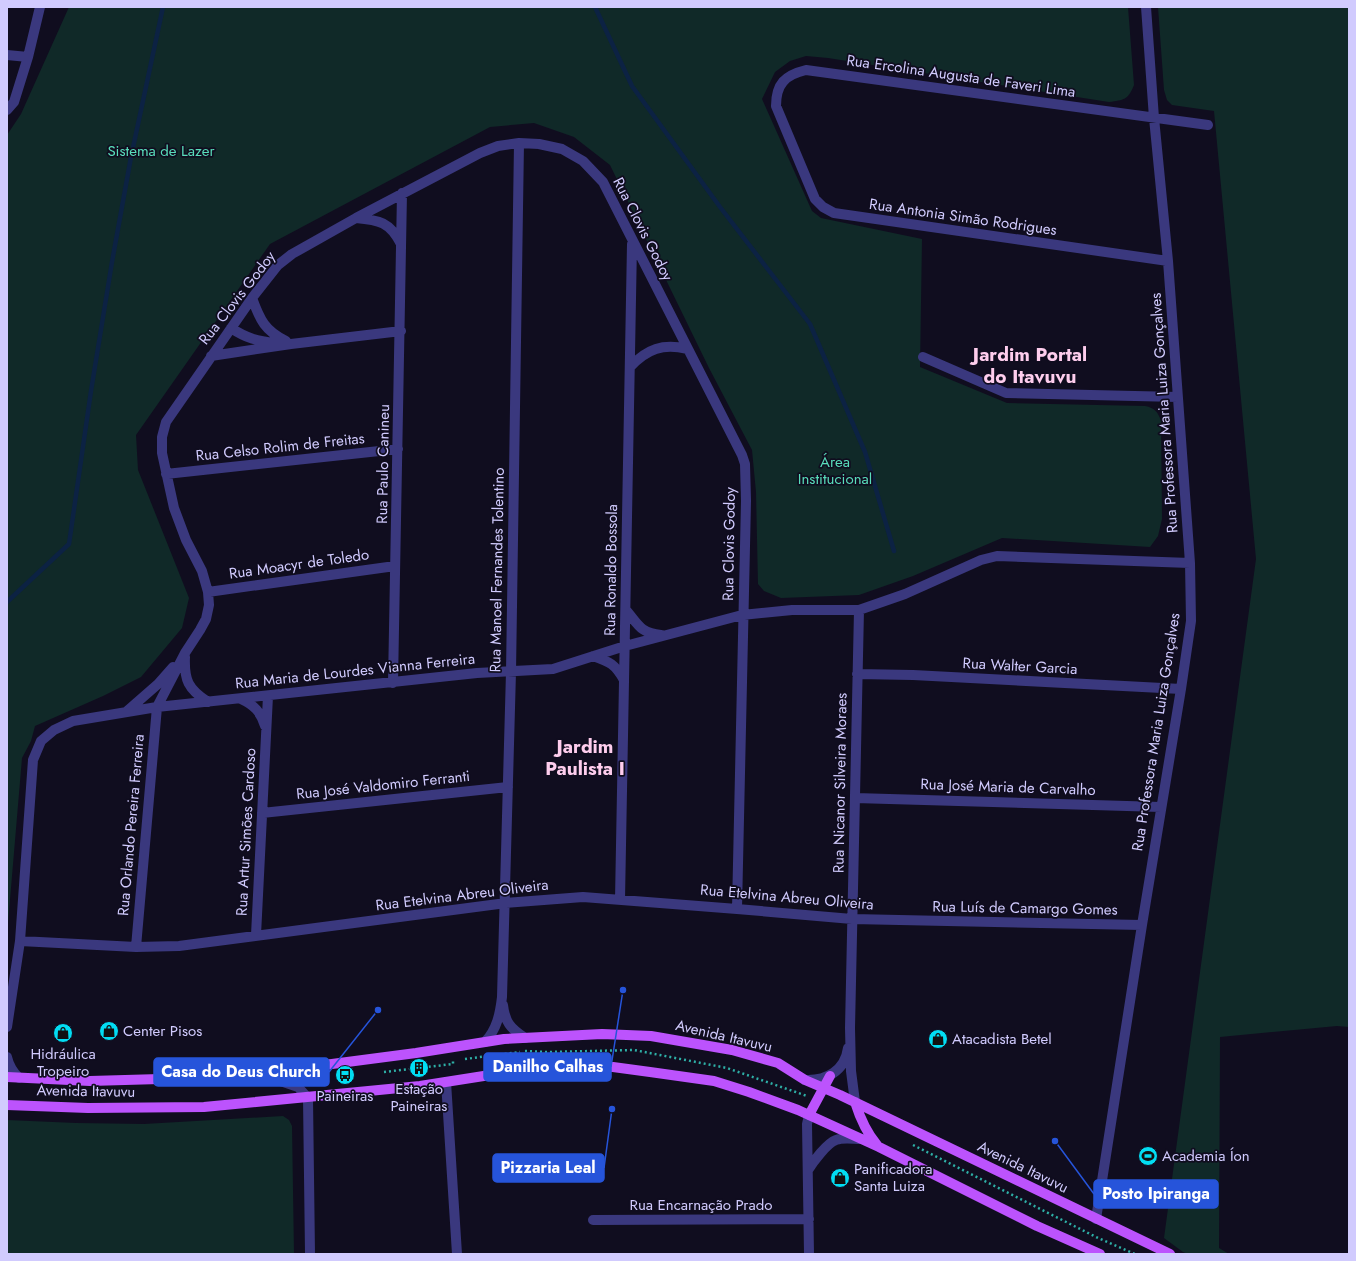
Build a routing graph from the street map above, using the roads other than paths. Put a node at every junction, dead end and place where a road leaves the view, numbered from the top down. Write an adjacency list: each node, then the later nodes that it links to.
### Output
1 (40, 7): 4 (street)
2 (1146, 7): 6 (street, Rua Professora Maria Luiza Gonçalves)
3 (7, 55): 4 (street)
4 (28, 57): 5 (street)
5 (7, 110)
6 (1154, 118): 7 (street, Rua Ercolina Augusta de Faveri Lima); 9 (street, Rua Ercolina Augusta de Faveri Lima); 14 (street, Rua Professora Maria Luiza Gonçalves)
7 (1208, 125)
8 (519, 143): 10 (street, Rua Clovis Godoy); 12 (street, Rua Clovis Godoy); 36 (street, Rua Manoel Fernandes Tolentino)
9 (793, 147): 14 (street, Rua Antonia Simão Rodrigues)
10 (402, 193): 11 (street, Rua Clovis Godoy); 13 (street, Rua Paulo Canineu)
11 (356, 218): 13 (street); 15 (street, Rua Clovis Godoy)
12 (632, 242): 19 (street, Rua Clovis Godoy); 22 (street, Rua Ronaldo Bossola)
13 (402, 246): 17 (street, Rua Paulo Canineu)
14 (1168, 261): 23 (street, Rua Professora Maria Luiza Gonçalves)
15 (252, 298): 16 (street, Rua Clovis Godoy); 18 (street)
16 (231, 328): 18 (street); 20 (street, Rua Clovis Godoy)
17 (401, 331): 18 (street); 24 (street, Rua Paulo Canineu)
18 (291, 344): 20 (street)
19 (688, 349): 22 (street); 31 (street, Rua Clovis Godoy)
20 (211, 356): 25 (street, Rua Clovis Godoy)
21 (923, 357): 23 (street)
22 (630, 367): 29 (street, Rua Ronaldo Bossola)
23 (1178, 396): 26 (street, Rua Professora Maria Luiza Gonçalves)
24 (398, 449): 25 (street, Rua Celso Rolim de Freitas); 27 (street, Rua Paulo Canineu)
25 (166, 474): 28 (street, Rua Clovis Godoy)
26 (1190, 563): 30 (street, Rua Maria de Lourdes Vianna Ferreira); 41 (street, Rua Professora Maria Luiza Gonçalves)
27 (395, 566): 28 (street, Rua Moacyr de Toledo); 39 (street, Rua Paulo Canineu)
28 (208, 592): 34 (street, Rua Clovis Godoy)
29 (626, 610): 32 (street); 33 (street, Rua Ronaldo Bossola)
30 (859, 610): 31 (street, Rua Maria de Lourdes Vianna Ferreira); 37 (street, Rua Nicanor Silveira Moraes)
31 (742, 615): 32 (street, Rua Maria de Lourdes Vianna Ferreira); 54 (street, Rua Clovis Godoy)
32 (665, 636): 33 (street, Rua Maria de Lourdes Vianna Ferreira)
33 (625, 646): 35 (street, Rua Maria de Lourdes Vianna Ferreira); 38 (street, Rua Ronaldo Bossola)
34 (185, 653): 40 (street, Rua Clovis Godoy); 44 (street); 45 (street, Rua Clovis Godoy)
35 (593, 656): 36 (street, Rua Maria de Lourdes Vianna Ferreira); 38 (street)
36 (511, 672): 39 (street, Rua Maria de Lourdes Vianna Ferreira); 48 (street, Rua Manoel Fernandes Tolentino)
37 (857, 674): 41 (street, Rua Walter Garcia); 49 (street, Rua Nicanor Silveira Moraes)
38 (624, 680): 52 (street, Rua Ronaldo Bossola)
39 (393, 683): 42 (street, Rua Maria de Lourdes Vianna Ferreira)
40 (158, 684): 45 (street, Rua Clovis Godoy); 46 (street, Rua Clovis Godoy)
41 (1181, 689): 50 (street, Rua Professora Maria Luiza Gonçalves)
42 (268, 696): 43 (street, Rua Maria de Lourdes Vianna Ferreira); 47 (street, Rua Artur Simões Cardoso)
43 (239, 699): 44 (street, Rua Maria de Lourdes Vianna Ferreira); 47 (street, Rua Artur Simões Cardoso)
44 (208, 702): 45 (street, Rua Maria de Lourdes Vianna Ferreira)
45 (152, 708): 46 (street); 60 (street, Rua Orlando Pereira Ferreira)
46 (126, 712): 59 (street)
47 (266, 730): 51 (street, Rua Artur Simões Cardoso)
48 (508, 787): 51 (street, Rua José Valdomiro Ferranti); 53 (street, Rua Manoel Fernandes Tolentino)
49 (855, 798): 50 (street, Rua José Maria de Carvalho); 55 (street, Rua Nicanor Silveira Moraes)
50 (1161, 807): 57 (street, Rua Professora Maria Luiza Gonçalves)
51 (262, 813): 58 (street, Rua Artur Simões Cardoso)
52 (620, 900): 53 (street, Rua Etelvina Abreu Oliveira); 54 (street, Rua Etelvina Abreu Oliveira)
53 (506, 903): 58 (street, Rua Etelvina Abreu Oliveira); 61 (street, Rua Manoel Fernandes Tolentino)
54 (737, 908): 55 (street, Rua Etelvina Abreu Oliveira)
55 (852, 919): 56 (street, Rua Etelvina Abreu Oliveira); 63 (street, Rua Nicanor Silveira Moraes)
56 (907, 920): 57 (street, Rua Luís de Camargo Gomes)
57 (1142, 925): 82 (street, Rua Professora Maria Luiza Gonçalves)
58 (256, 935): 60 (street, Rua Etelvina Abreu Oliveira)
59 (20, 941): 60 (street, Rua Etelvina Abreu Oliveira); 62 (street)
60 (136, 946)
61 (502, 997): 64 (street, Rua Manoel Fernandes Tolentino); 65 (street, Rua Manoel Fernandes Tolentino)
62 (7, 1026)
63 (850, 1028): 68 (street, Rua Nicanor Silveira Moraes); 75 (street, Rua Nicanor Silveira Moraes)
64 (525, 1038): 65 (main road, Avenida Itavuvu); 71 (main road, Avenida Itavuvu)
65 (485, 1042): 67 (main road, Avenida Itavuvu)
66 (7, 1057): 70 (street)
67 (254, 1072): 70 (main road, Avenida Itavuvu); 74 (street, Avenida Itavuvu)
68 (830, 1076): 71 (street); 73 (main road)
69 (7, 1077): 70 (main road, Avenida Itavuvu)
70 (19, 1078)
71 (804, 1080): 73 (main road, Avenida Itavuvu)
72 (446, 1082): 74 (main road, Avenida Itavuvu); 77 (main road, Avenida Itavuvu); 85 (street)
73 (823, 1088): 75 (main road, Avenida Itavuvu); 77 (main road)
74 (308, 1098): 76 (main road, Avenida Itavuvu); 84 (street)
75 (855, 1102): 79 (main road); 82 (main road, Avenida Itavuvu)
76 (7, 1105)
77 (809, 1115): 78 (main road, Avenida Itavuvu); 80 (street)
78 (862, 1139): 79 (main road, Avenida Itavuvu); 80 (street)
79 (879, 1147): 87 (main road, Avenida Itavuvu)
80 (808, 1170): 81 (street)
81 (809, 1219): 83 (street, Rua Encarnação Prado); 86 (street)
82 (1096, 1219): 88 (main road, Avenida Itavuvu)
83 (593, 1220)
84 (310, 1254)
85 (457, 1254)
86 (809, 1254)
87 (1100, 1254)
88 (1170, 1254)

